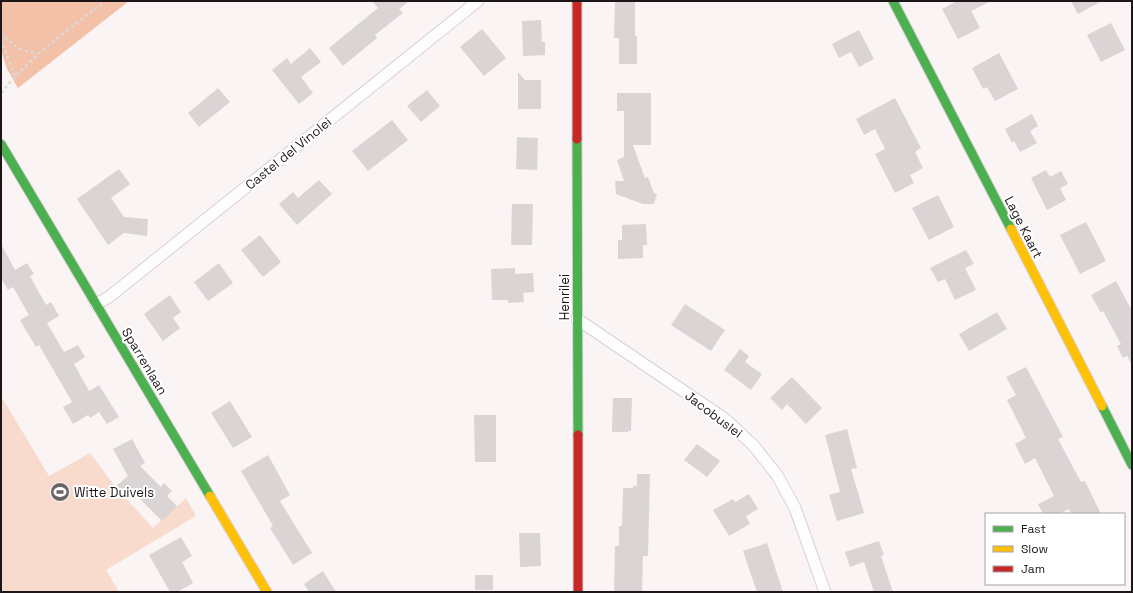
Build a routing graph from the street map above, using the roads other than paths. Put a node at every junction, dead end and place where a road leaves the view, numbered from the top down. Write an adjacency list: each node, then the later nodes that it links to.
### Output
1 (478, 1): 5 (street, Castel del Vinolei)
2 (577, 1): 6 (street, Henrilei)
3 (893, 1): 7 (street, Lage Kaart)
4 (1, 144): 5 (street, Sparrenlaan)
5 (96, 304): 8 (street, Sparrenlaan)
6 (577, 319): 9 (street, Henrilei); 10 (street, Jacobuslei)
7 (1132, 465)
8 (267, 592)
9 (578, 592)
10 (825, 592)

